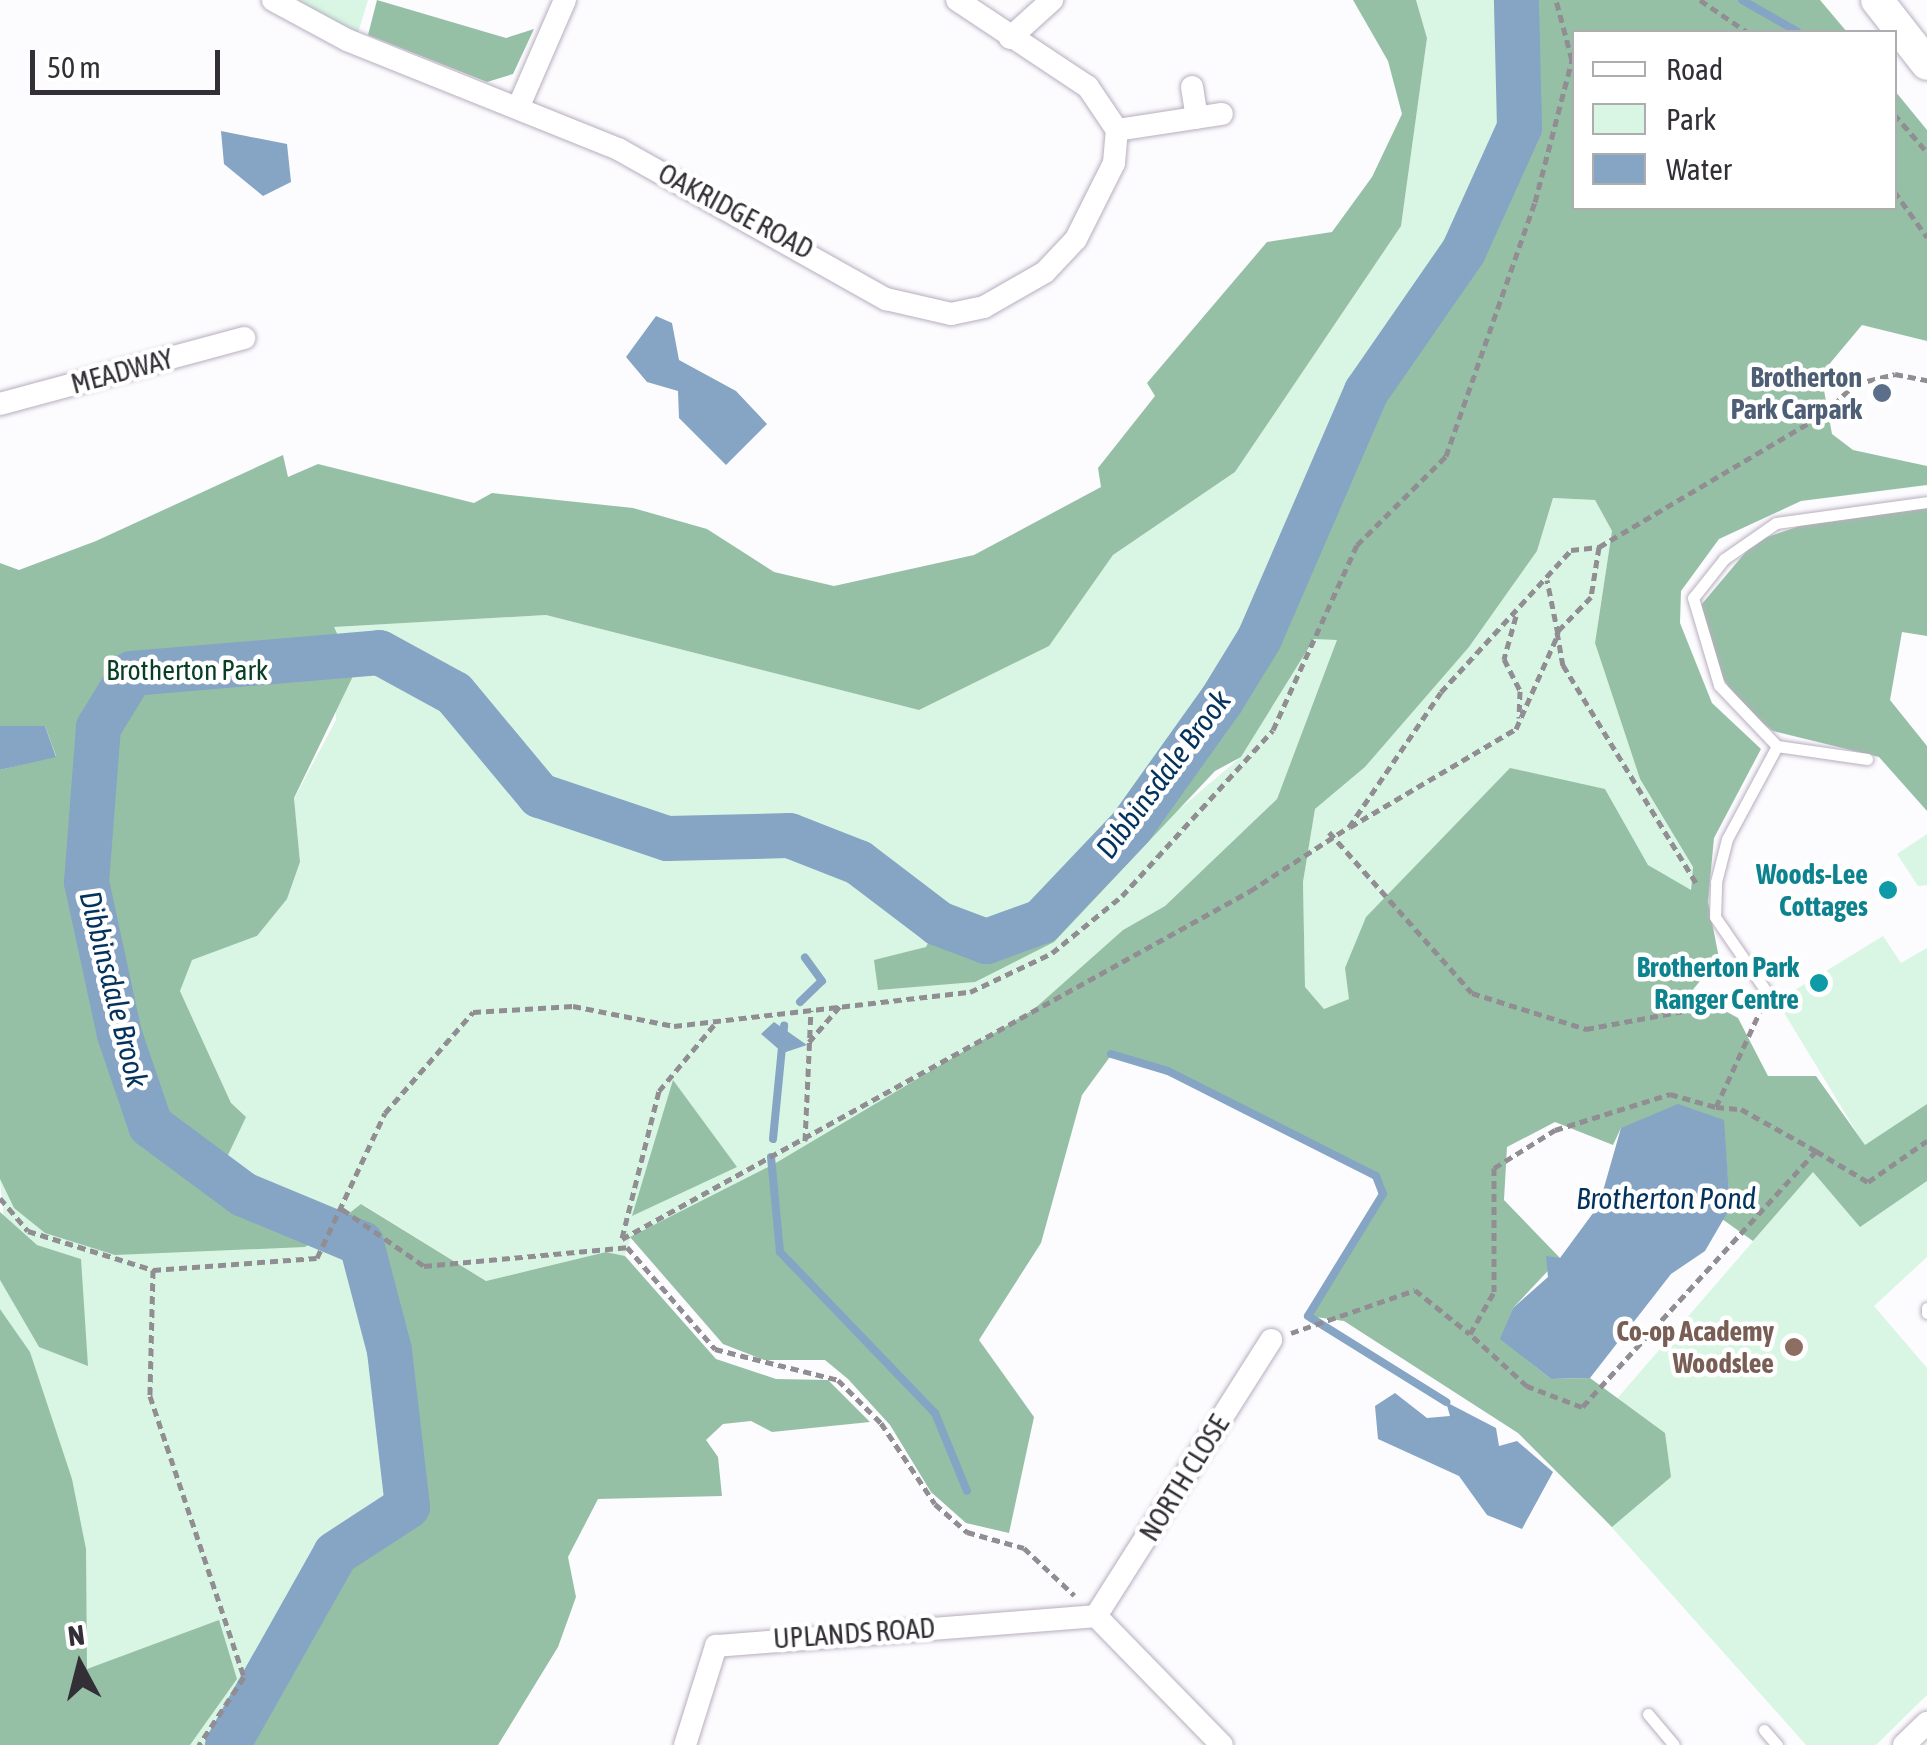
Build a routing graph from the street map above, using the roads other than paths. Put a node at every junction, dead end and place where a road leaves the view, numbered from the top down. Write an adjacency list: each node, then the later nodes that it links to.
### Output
1 (273, 0): 9 (street, OAKRIDGE ROAD)
2 (565, 0): 9 (street)
3 (956, 0): 6 (street)
4 (1052, 0): 6 (street)
5 (1877, 0): 7 (main road)
6 (1010, 38): 12 (street)
7 (1927, 64)
8 (1192, 87): 11 (street)
9 (518, 108): 12 (street, OAKRIDGE ROAD)
10 (1222, 114): 11 (street)
11 (1196, 118): 12 (street)
12 (1117, 130)
13 (244, 338): 14 (street, MEADWAY)
14 (0, 404)
15 (1927, 502): 16 (lane)
16 (1778, 746): 17 (lane); 18 (lane)
17 (1868, 759)
18 (1768, 994)
19 (1271, 1340): 20 (street, NORTH CLOSE)
20 (1096, 1616): 24 (street, UPLANDS ROAD); 25 (street)
21 (1648, 1714): 26 (lane)
22 (1927, 1722): 28 (street)
23 (1764, 1730): 27 (lane)
24 (685, 1745)
25 (1222, 1745)
26 (1674, 1745)
27 (1777, 1745)
28 (1904, 1745)

